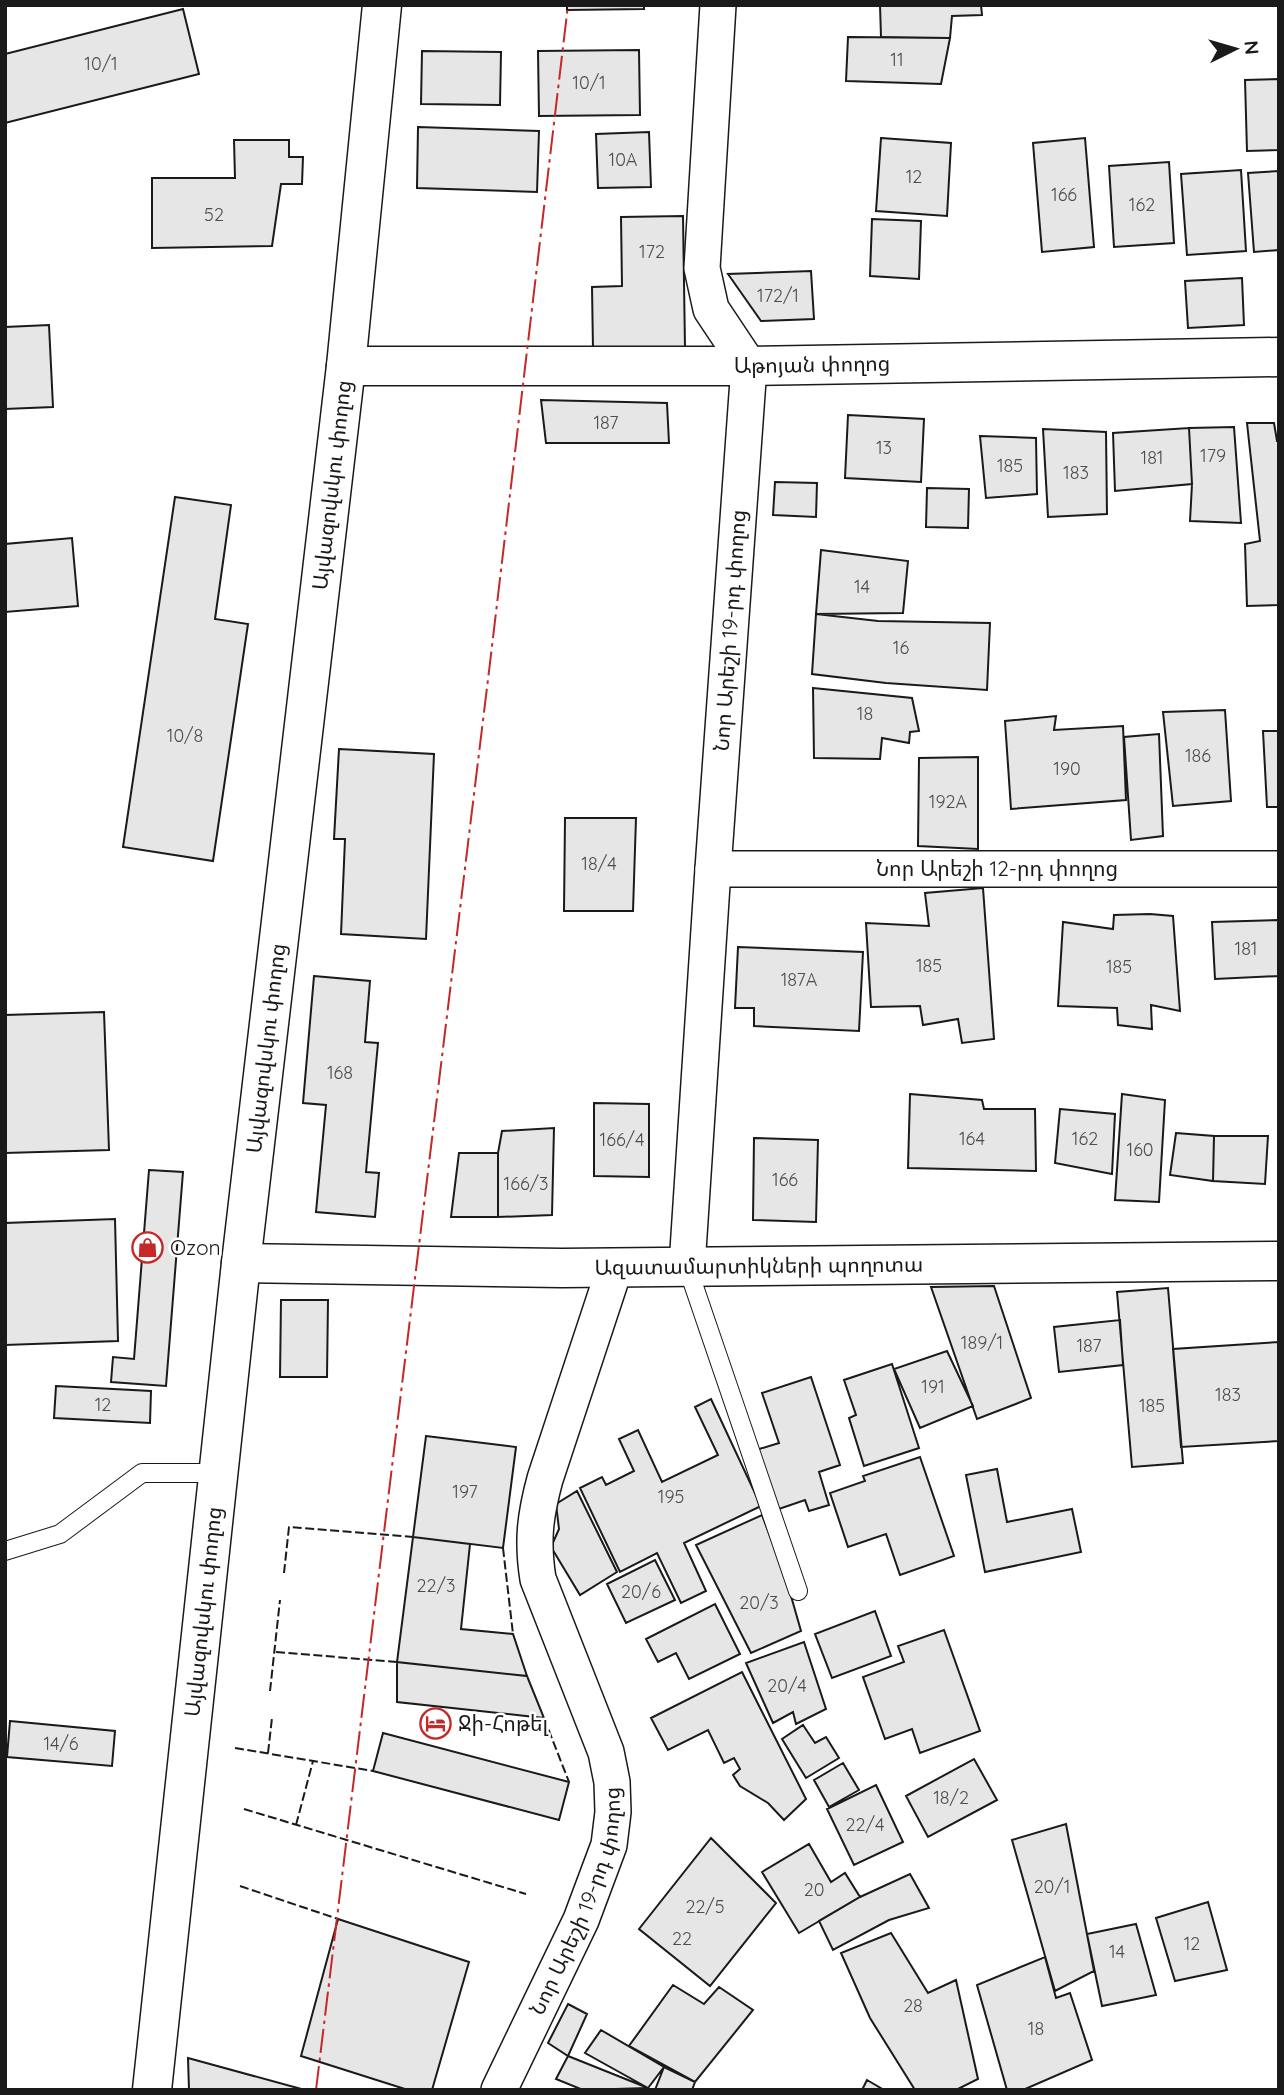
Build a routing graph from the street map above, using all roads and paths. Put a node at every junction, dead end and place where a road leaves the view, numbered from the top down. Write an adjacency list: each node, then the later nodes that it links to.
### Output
1 (382, 5): 4 (main road, Այվազովսկու փողոց)
2 (718, 5): 5 (street)
3 (1279, 357): 5 (main road, Աթոյան փողոց)
4 (346, 366): 5 (main road, Աթոյան փողոց); 9 (main road, Այվազովսկու փողոց)
5 (749, 366): 6 (street, Նոր Արեշի 19-րդ փողոց)
6 (712, 869): 7 (street, Նոր Արեշի 12-րդ փողոց); 10 (street, Նոր Արեշի 19-րդ փողոց)
7 (1279, 869)
8 (1279, 1261): 10 (main road, Ազատամարտիկների պողոտա)
9 (240, 1263): 11 (main road, Ազատամարտիկների պողոտա); 12 (main road, Այվազովսկու փողոց)
10 (687, 1266): 11 (main road, Ազատամարտիկների պողոտա); 14 (lane)
11 (615, 1267): 16 (street, Նոր Արեշի 19-րդ փողոց)
12 (218, 1473): 13 (lane); 15 (main road, Այվազովսկու փողոց)
13 (5, 1551)
14 (798, 1591)
15 (152, 2090)
16 (499, 2090)

